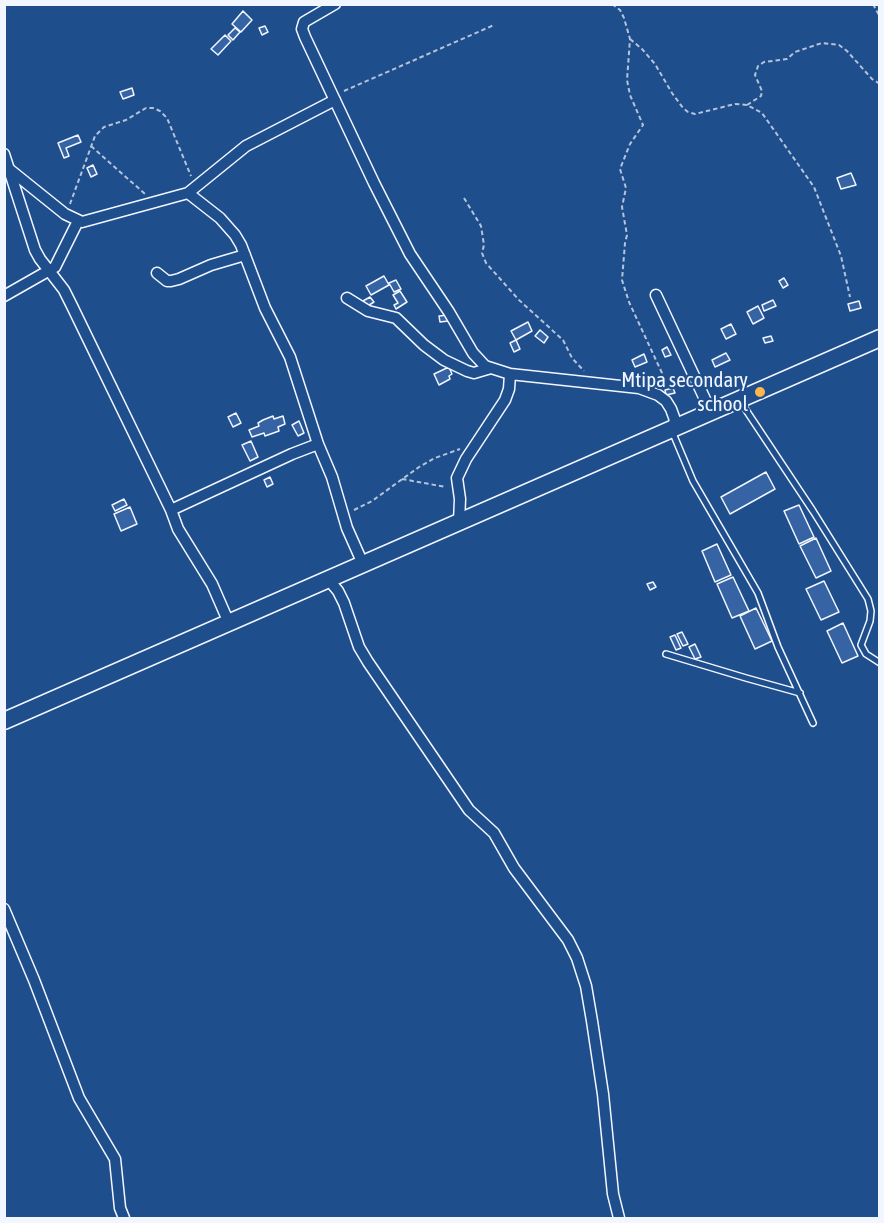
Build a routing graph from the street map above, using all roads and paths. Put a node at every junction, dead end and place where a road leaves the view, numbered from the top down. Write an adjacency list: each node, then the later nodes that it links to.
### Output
1 (335, 4): 8 (street)
2 (612, 4): 6 (path)
3 (873, 4): 4 (path)
4 (879, 17)
5 (494, 25): 8 (path)
6 (630, 39): 9 (path); 29 (path)
7 (879, 84): 9 (path)
8 (334, 98): 13 (street); 26 (street)
9 (747, 105): 23 (path)
10 (91, 146): 13 (path); 15 (path); 16 (path)
11 (4, 154): 12 (street)
12 (9, 169): 16 (street); 19 (street)
13 (190, 190): 15 (street); 18 (street)
14 (464, 198): 28 (path)
15 (155, 202): 17 (street)
16 (65, 214): 17 (street)
17 (78, 221): 19 (street)
18 (245, 255): 20 (street); 34 (street)
19 (50, 271): 21 (street); 37 (street)
20 (157, 273)
21 (4, 296)
22 (656, 296): 31 (street)
23 (850, 297)
24 (347, 298): 26 (street)
25 (879, 338): 30 (main road)
26 (491, 368): 27 (street)
27 (510, 374): 28 (street); 33 (street)
28 (593, 383): 29 (street)
29 (658, 395): 32 (street)
30 (739, 399): 31 (main road); 44 (lane)
31 (711, 412): 32 (main road)
32 (672, 429): 39 (main road); 45 (lane)
33 (477, 443): 35 (path); 36 (street)
34 (318, 444): 37 (street); 38 (street)
35 (402, 479): 36 (path); 38 (path)
36 (458, 490): 39 (street)
37 (171, 510): 42 (street)
38 (342, 514): 40 (street)
39 (459, 522): 40 (main road)
40 (363, 564): 41 (main road)
41 (328, 579): 42 (main road); 50 (street)
42 (229, 623): 46 (main road)
43 (666, 654): 45 (lane)
44 (879, 663)
45 (800, 693): 47 (lane)
46 (4, 721)
47 (813, 723)
48 (4, 909): 49 (street)
49 (124, 1218)
50 (619, 1218)

